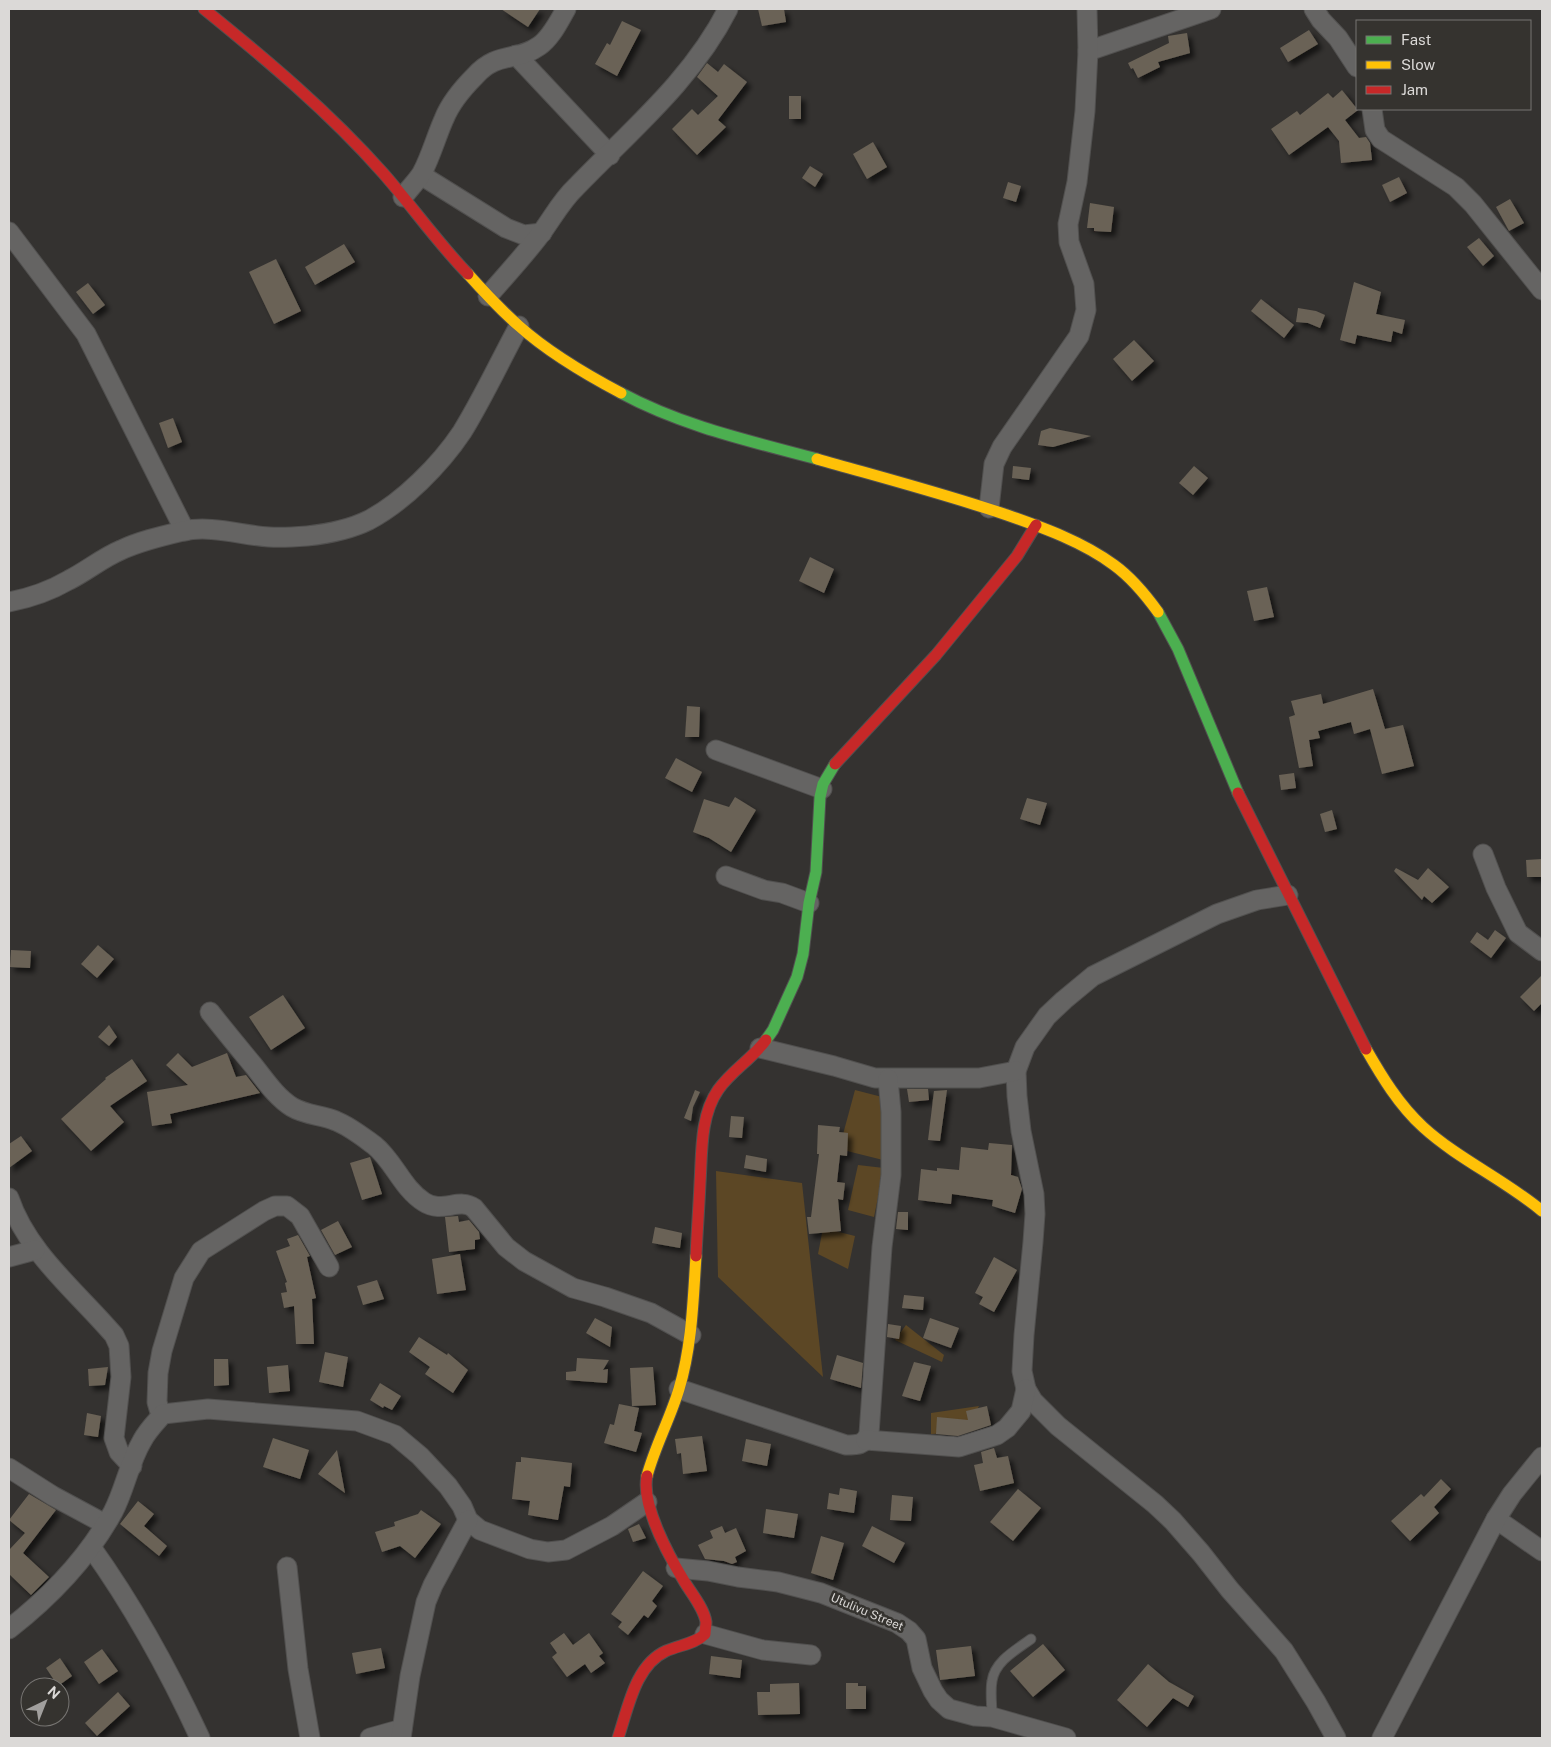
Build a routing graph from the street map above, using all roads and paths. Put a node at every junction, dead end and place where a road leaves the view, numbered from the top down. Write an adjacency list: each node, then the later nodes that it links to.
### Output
1 (204, 9): 13 (street)
2 (566, 9): 8 (street)
3 (728, 9): 11 (street)
4 (1087, 9): 7 (street)
5 (1211, 9): 7 (street)
6 (1314, 9): 9 (street)
7 (1088, 51): 19 (street)
8 (516, 55): 11 (street); 12 (street)
9 (1356, 65)
10 (1372, 110): 16 (street)
11 (610, 155): 15 (street)
12 (421, 175): 13 (street); 15 (street)
13 (403, 197): 17 (street)
14 (9, 232): 21 (street)
15 (542, 233): 17 (street)
16 (1542, 290)
17 (488, 296): 18 (street)
18 (519, 326): 19 (street); 21 (street)
19 (989, 508): 20 (street)
20 (1036, 525): 24 (street); 27 (street)
21 (185, 530): 22 (street)
22 (9, 602)
23 (716, 750): 24 (street)
24 (822, 789): 28 (street)
25 (1483, 854): 29 (street)
26 (726, 876): 28 (street)
27 (1288, 895): 32 (street); 35 (street)
28 (809, 902): 31 (street)
29 (1542, 952)
30 (210, 1012): 39 (street)
31 (760, 1048): 33 (street); 39 (street)
32 (1016, 1071): 33 (street); 41 (street)
33 (888, 1079): 43 (street)
34 (9, 1198): 36 (street)
35 (1542, 1211)
36 (36, 1250): 37 (street); 45 (street)
37 (9, 1257)
38 (329, 1267): 42 (street)
39 (691, 1335): 40 (street)
40 (679, 1389): 43 (street); 47 (street)
41 (1026, 1389): 43 (street); 66 (street)
42 (163, 1414): 45 (street); 49 (street)
43 (866, 1440)
44 (1542, 1457): 48 (street)
45 (132, 1466): 50 (street)
46 (9, 1468): 50 (street)
47 (647, 1502): 49 (street); 54 (street)
48 (1496, 1519): 52 (street); 67 (street)
49 (468, 1520): 60 (street)
50 (105, 1524): 51 (street)
51 (91, 1546): 55 (street); 61 (street)
52 (1542, 1551)
53 (288, 1567): 62 (street)
54 (676, 1568): 56 (street); 59 (street, Utulivu Street)
55 (9, 1629)
56 (705, 1634): 58 (street); 64 (street)
57 (1031, 1639): 59 (lane)
58 (811, 1655)
59 (992, 1717): 65 (street, Utulivu Street)
60 (402, 1734): 63 (street)
61 (200, 1738)
62 (310, 1738)
63 (370, 1738)
64 (618, 1738)
65 (1066, 1738)
66 (1336, 1738)
67 (1382, 1738)

